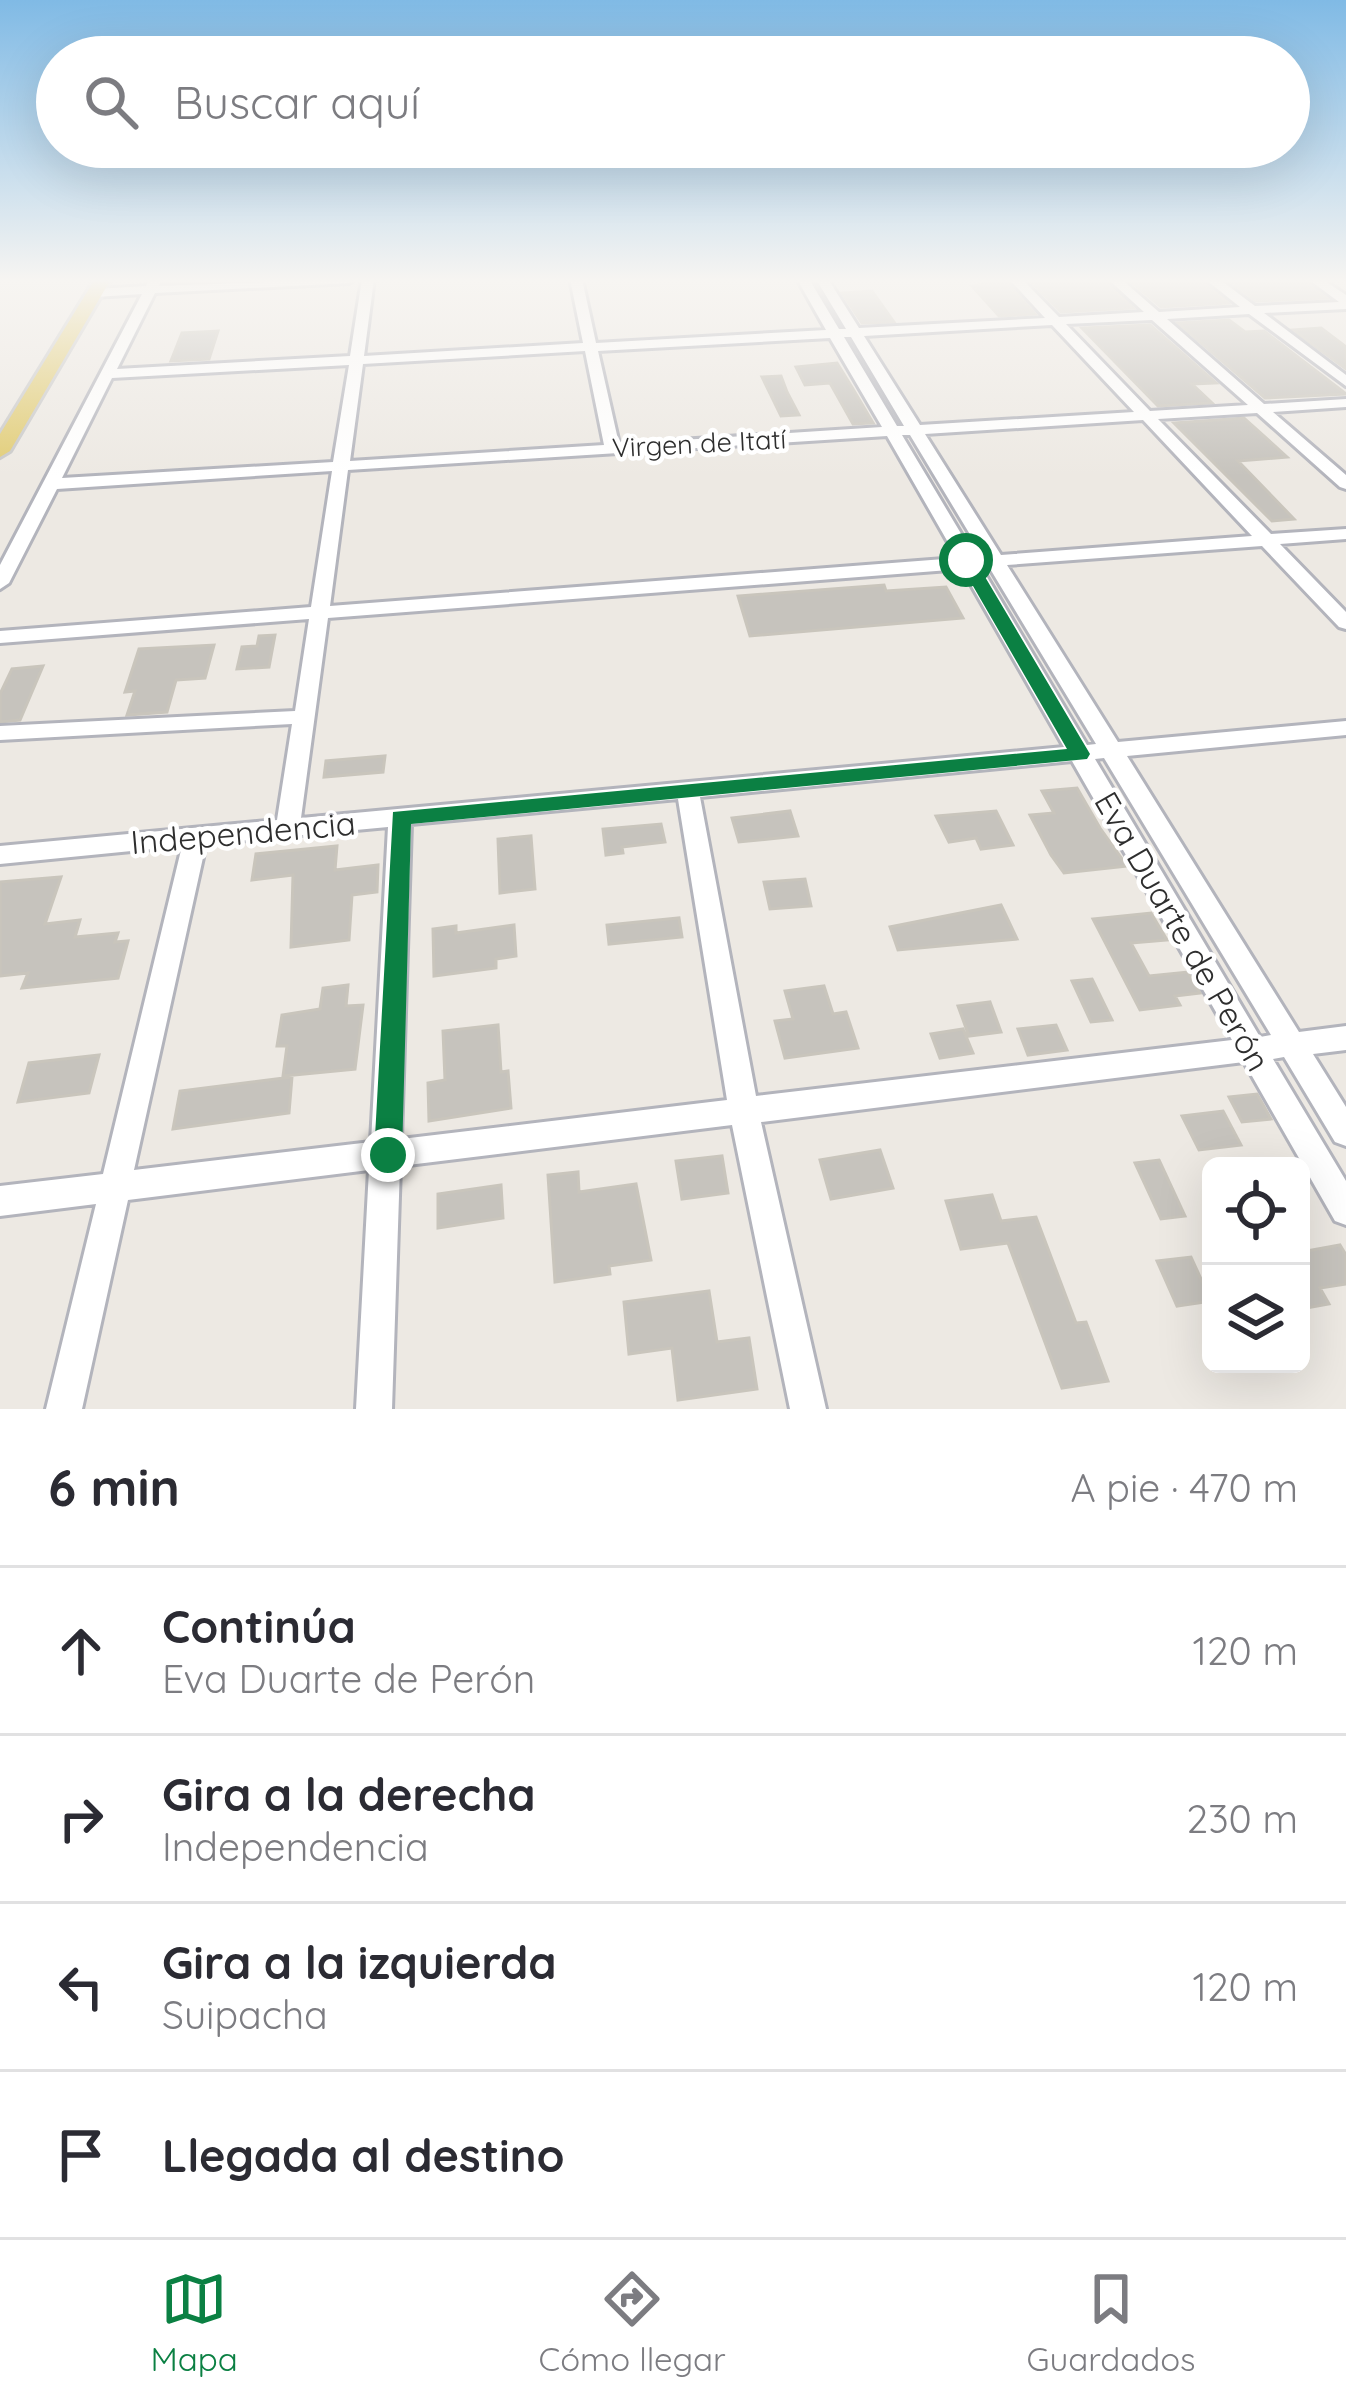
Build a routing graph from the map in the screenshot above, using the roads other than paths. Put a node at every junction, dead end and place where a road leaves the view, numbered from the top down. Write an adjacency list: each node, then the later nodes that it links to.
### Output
1 (64, 345): 19 (main road)
2 (122, 345): 12 (street)
3 (358, 345): 11 (street)
4 (589, 345): 10 (street)
5 (645, 345): 10 (street)
6 (851, 345): 17 (street, Eva Duarte de Perón)
7 (1080, 345): 16 (street)
8 (1189, 345): 15 (street)
9 (1297, 345): 13 (street)
10 (590, 348): 11 (street); 18 (street)
11 (356, 361): 12 (street); 20 (street)
12 (107, 374): 21 (street)
13 (1346, 382)
14 (1346, 403): 15 (street, Virgen de Itatí)
15 (1260, 408): 16 (street, Virgen de Itatí); 22 (street)
16 (1147, 415): 17 (street, Virgen de Itatí); 24 (street)
17 (903, 430): 18 (street, Virgen de Itatí); 25 (street); 26 (street, Eva Duarte de Perón)
18 (612, 448): 20 (street, Virgen de Itatí)
19 (0, 451)
20 (339, 466): 21 (street, Virgen de Itatí); 28 (street)
21 (51, 484): 27 (street)
22 (1346, 484)
23 (1346, 534): 24 (street)
24 (1266, 539): 25 (street); 29 (street)
25 (991, 558): 26 (street); 34 (street)
26 (966, 560): 28 (street); 35 (street, Eva Duarte de Perón)
27 (0, 583)
28 (319, 610): 30 (street); 31 (street)
29 (1346, 623)
30 (0, 637)
31 (304, 717): 33 (street); 38 (street)
32 (1346, 728): 34 (street, Independencia)
33 (0, 733)
34 (1112, 752): 35 (street, Independencia); 42 (street)
35 (1080, 754): 36 (street, Independencia); 43 (street, Eva Duarte de Perón)
36 (688, 791): 37 (street, Independencia); 44 (street)
37 (400, 818): 38 (street, Independencia); 46 (street)
38 (288, 828): 39 (street, Independencia)
39 (196, 837): 40 (street, Independencia); 47 (street)
40 (0, 855)
41 (1346, 1038): 42 (street)
42 (1292, 1045): 43 (street); 45 (street)
43 (1252, 1049): 44 (street); 49 (street, Eva Duarte de Perón)
44 (744, 1111): 46 (street); 52 (street)
45 (1346, 1133)
46 (388, 1155): 47 (street); 51 (street)
47 (115, 1186): 48 (street); 50 (street)
48 (0, 1201)
49 (1346, 1210)
50 (64, 1409)
51 (374, 1409)
52 (808, 1409)

